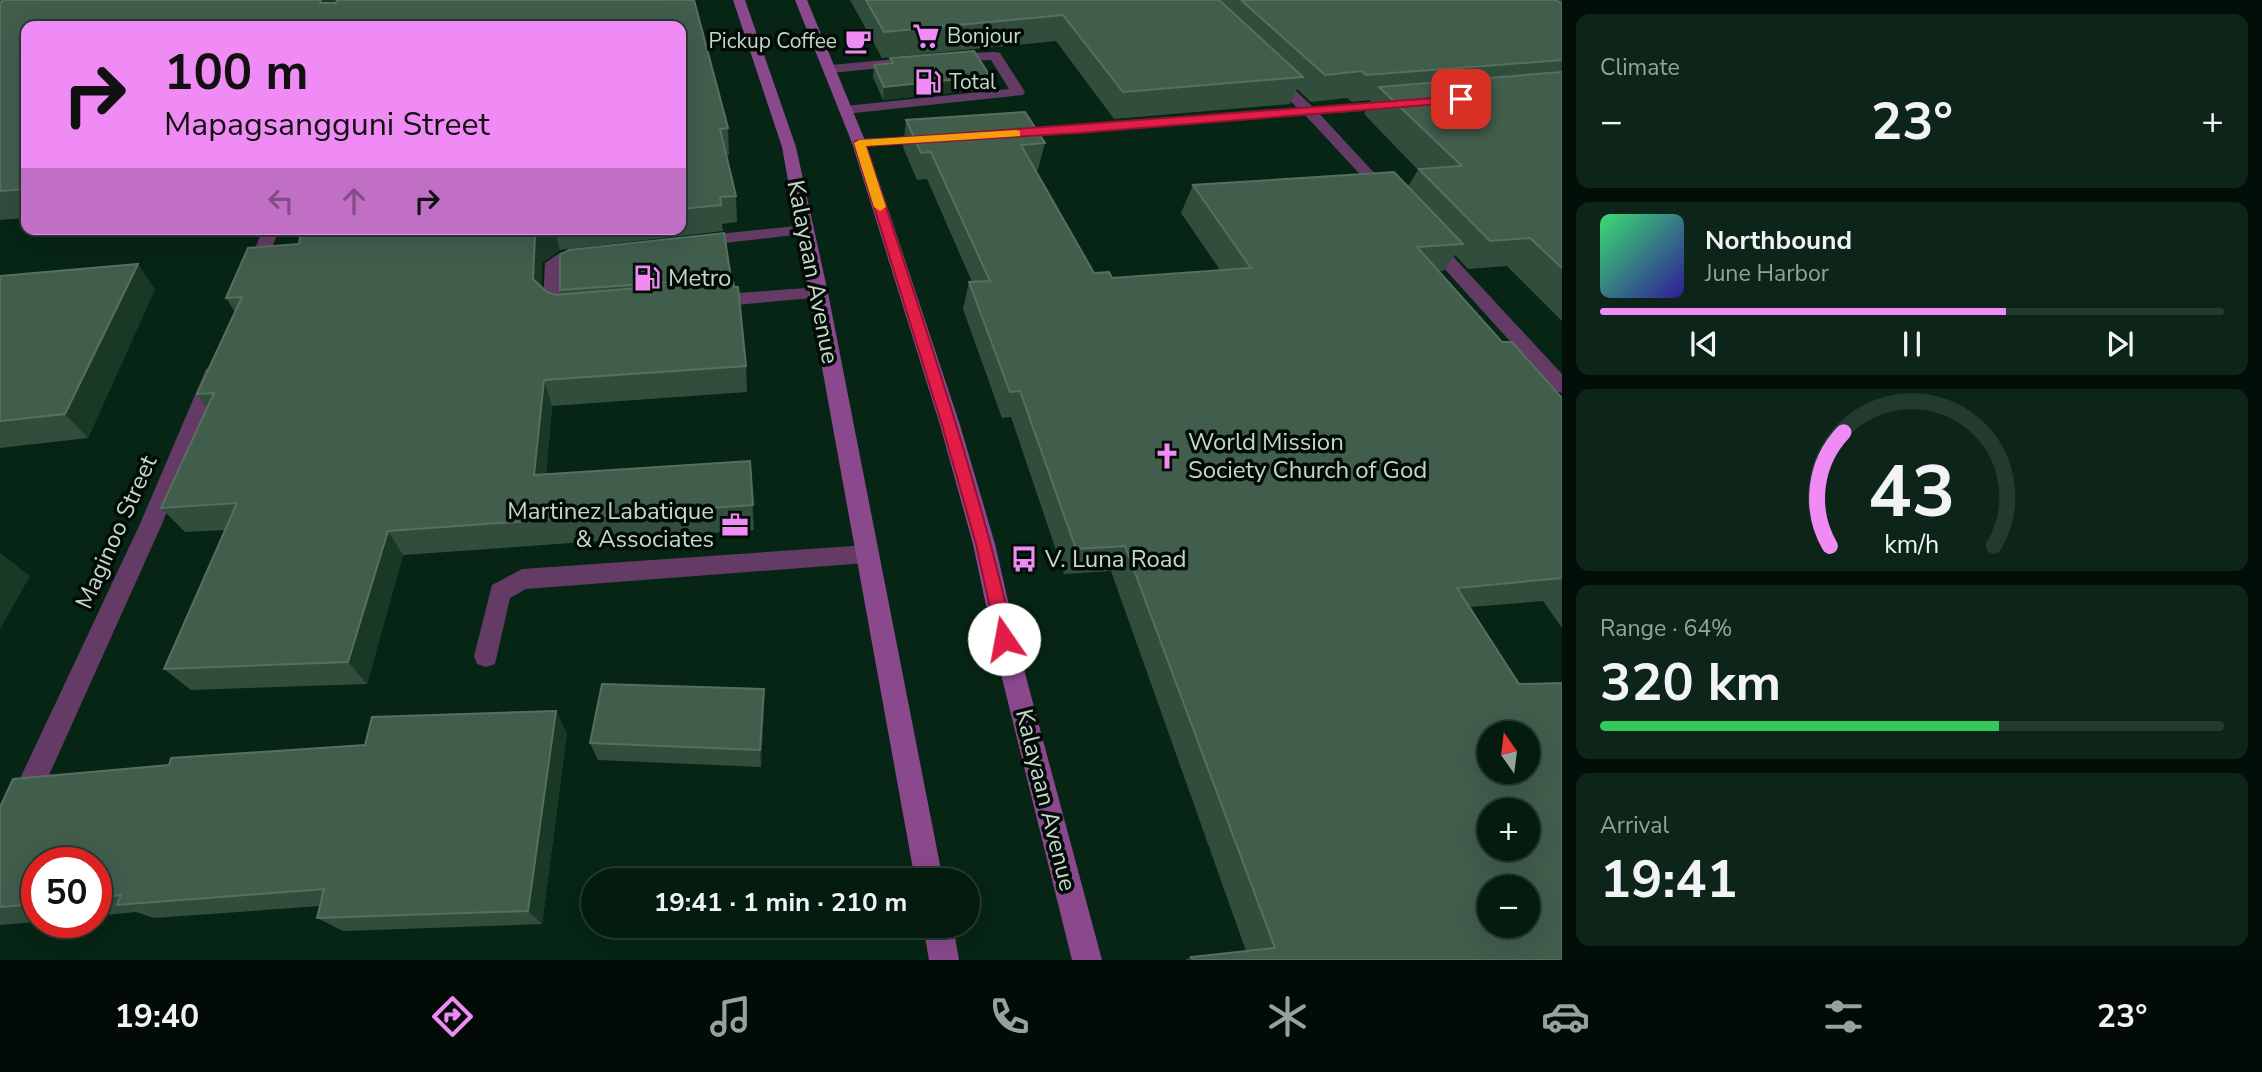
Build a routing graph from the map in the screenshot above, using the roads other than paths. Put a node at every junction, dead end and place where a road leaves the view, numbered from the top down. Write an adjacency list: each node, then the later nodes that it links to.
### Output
1 (739, 0): 12 (main road, Kalayaan Avenue)
2 (801, 0): 4 (main road, Kalayaan Avenue)
3 (1261, 65): 7 (street)
4 (831, 69): 6 (main road, Kalayaan Avenue); 6 (street)
5 (1416, 103): 7 (street)
6 (845, 110): 10 (main road, Kalayaan Avenue)
7 (1310, 112): 8 (street); 11 (street)
8 (996, 135)
9 (941, 138): 10 (street)
10 (859, 143): 29 (main road, Kalayaan Avenue)
11 (1394, 203)
12 (805, 230): 15 (street); 17 (main road, Kalayaan Avenue)
13 (1422, 233): 22 (street)
14 (269, 235): 18 (street)
15 (686, 243)
16 (607, 252): 20 (street)
17 (819, 293): 19 (street); 23 (main road, Kalayaan Avenue)
18 (246, 295)
19 (698, 302)
20 (576, 312)
21 (219, 358): 25 (street, Maginoo Street)
22 (1562, 386)
23 (867, 554): 24 (street); 26 (main road, Kalayaan Avenue)
24 (486, 656)
25 (0, 852)
26 (927, 868)
27 (939, 938): 28 (main road)
28 (944, 960)
29 (1087, 960)

